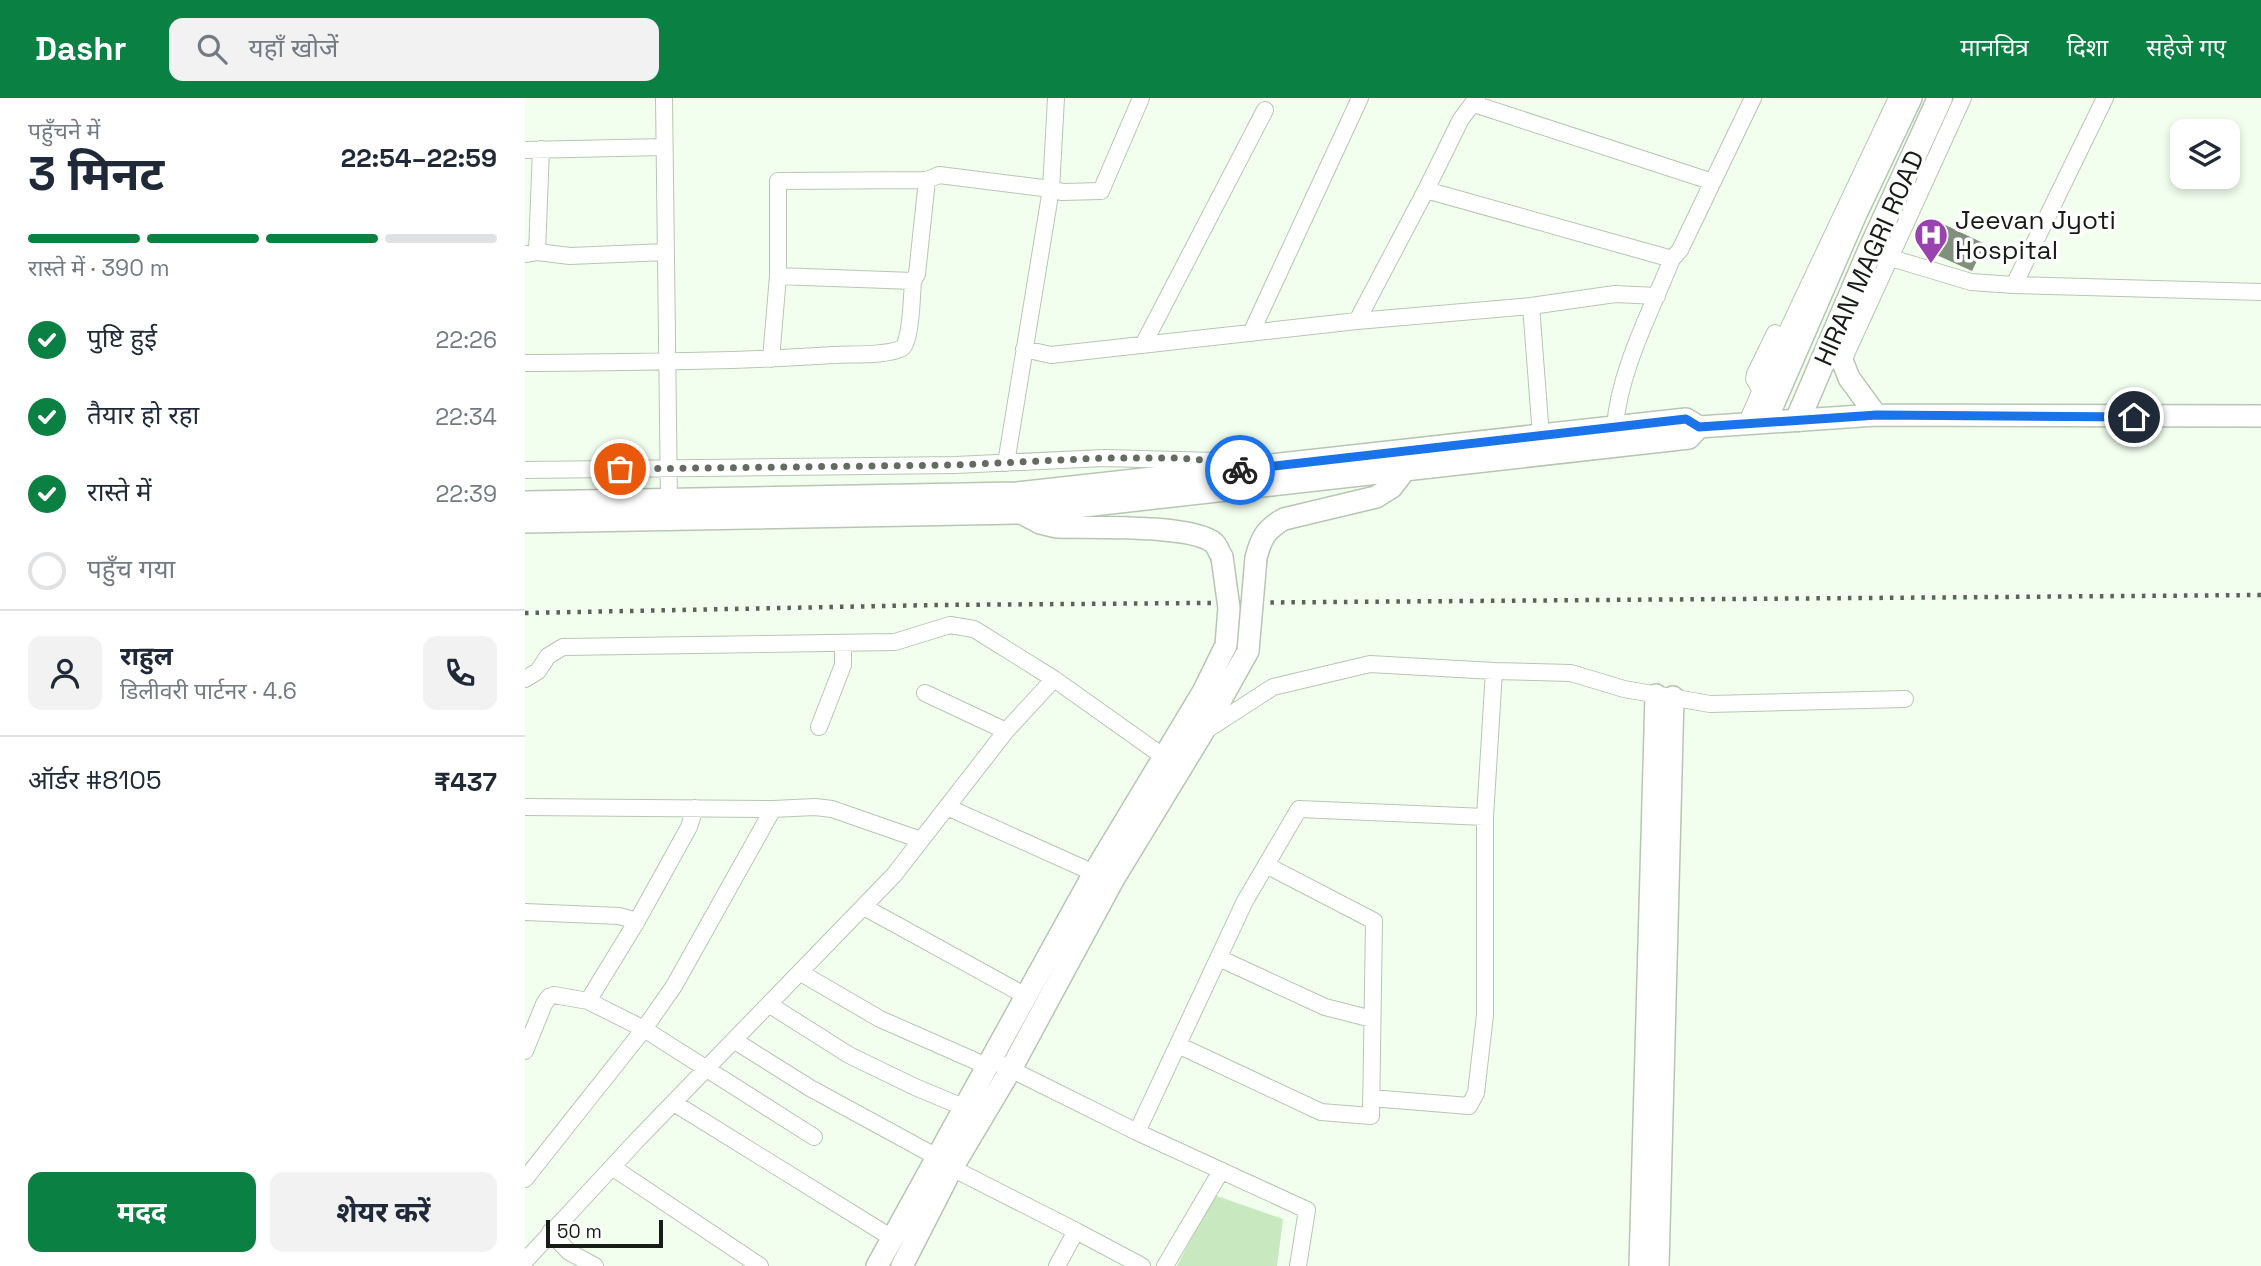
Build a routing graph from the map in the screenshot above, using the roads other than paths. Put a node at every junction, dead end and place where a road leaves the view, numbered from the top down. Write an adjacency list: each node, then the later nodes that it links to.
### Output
1 (664, 98): 14 (street)
2 (1056, 98): 18 (street)
3 (1141, 98): 18 (street)
4 (1360, 98): 31 (street)
5 (1753, 98): 17 (street)
6 (1886, 98): 39 (street)
7 (1897, 98): 39 (street)
8 (1911, 98): 43 (street)
9 (1940, 98): 22 (main road, HIRAN MAGRI ROAD)
10 (1963, 98): 22 (street)
11 (2105, 98): 26 (street)
12 (1476, 101): 17 (street); 19 (street)
13 (1265, 110): 33 (street)
14 (664, 147): 15 (street); 20 (street)
15 (533, 149): 21 (street)
16 (927, 180): 18 (street); 24 (street); 25 (street)
17 (1713, 182): 23 (street)
18 (1051, 189): 34 (street)
19 (1426, 190): 23 (street); 30 (street)
20 (666, 252): 21 (street); 36 (street)
21 (531, 253)
22 (1880, 255): 26 (street); 32 (main road, HIRAN MAGRI ROAD); 38 (street)
23 (1672, 259): 28 (street)
24 (778, 276): 25 (street); 35 (street)
25 (913, 281): 35 (street)
26 (2014, 285): 27 (street)
27 (2261, 292)
28 (1657, 296): 29 (street); 44 (street)
29 (1531, 306): 30 (street); 46 (street)
30 (1357, 321): 31 (street)
31 (1251, 333): 33 (street)
32 (1833, 337): 38 (street); 42 (main road, HIRAN MAGRI ROAD)
33 (1143, 345): 34 (street)
34 (1024, 349): 47 (street)
35 (771, 359): 36 (street)
36 (667, 361): 37 (street); 48 (street)
37 (525, 363)
38 (1842, 363): 40 (street)
39 (1761, 391): 43 (street)
40 (1877, 415): 41 (street); 42 (street)
41 (2261, 416)
42 (1798, 419): 43 (street)
43 (1757, 422): 45 (street)
44 (1615, 427): 45 (street); 46 (street)
45 (1699, 427): 51 (street)
46 (1541, 436): 50 (street)
47 (1006, 463): 48 (street); 50 (street)
48 (668, 469): 49 (street); 52 (street)
49 (525, 470)
50 (1233, 471): 52 (street)
51 (1404, 471): 54 (street); 65 (street, bridge)
52 (669, 500): 53 (street)
53 (525, 502)
54 (1023, 513): 55 (street); 66 (street, bridge)
55 (525, 522)
56 (843, 643): 58 (street); 59 (street); 63 (street)
57 (1494, 671): 61 (street); 65 (street); 71 (street)
58 (525, 679)
59 (1054, 679): 64 (street); 66 (street)
60 (925, 693): 64 (street)
61 (1665, 696): 62 (street); 111 (street); 112 (street)
62 (1905, 699)
63 (819, 727)
64 (1006, 731): 68 (street)
65 (1203, 732): 88 (street)
66 (1164, 757): 74 (street)
67 (525, 807): 69 (street)
68 (947, 807): 72 (street); 74 (street)
69 (695, 808): 70 (street); 77 (street)
70 (773, 809): 72 (street); 84 (street)
71 (1485, 817): 73 (street); 90 (street)
72 (921, 840): 75 (street)
73 (1266, 866): 78 (street); 83 (street)
74 (1094, 873): 80 (street)
75 (864, 907): 79 (street); 80 (street)
76 (525, 912): 77 (street)
77 (637, 921): 81 (street)
78 (1219, 958): 83 (street); 86 (street)
79 (801, 973): 82 (street); 88 (street)
80 (1026, 996): 88 (street)
81 (588, 1001): 84 (street); 87 (street)
82 (770, 1005): 85 (street); 92 (street)
83 (1373, 1019): 90 (street)
84 (645, 1029): 89 (street); 98 (street)
85 (735, 1041): 89 (street); 95 (street)
86 (1178, 1045): 90 (street); 93 (street)
87 (525, 1051)
88 (997, 1065): 92 (street); 93 (street); 95 (street)
89 (707, 1069): 91 (street); 94 (street)
90 (1371, 1098)
91 (674, 1103): 96 (street); 101 (street)
92 (963, 1107): 95 (street)
93 (1137, 1132): 97 (street)
94 (814, 1137)
95 (944, 1163): 99 (street); 101 (street); 106 (street)
96 (612, 1167): 100 (street); 104 (street)
97 (1221, 1171): 109 (street); 110 (street)
98 (525, 1179)
99 (1076, 1231): 107 (street); 108 (street)
100 (550, 1232): 102 (street); 103 (street)
101 (892, 1238): 105 (street)
102 (525, 1261)
103 (595, 1266)
104 (760, 1266)
105 (877, 1266)
106 (902, 1266)
107 (1057, 1266)
108 (1142, 1266)
109 (1165, 1266)
110 (1298, 1266)
111 (1640, 1266)
112 (1658, 1266)

